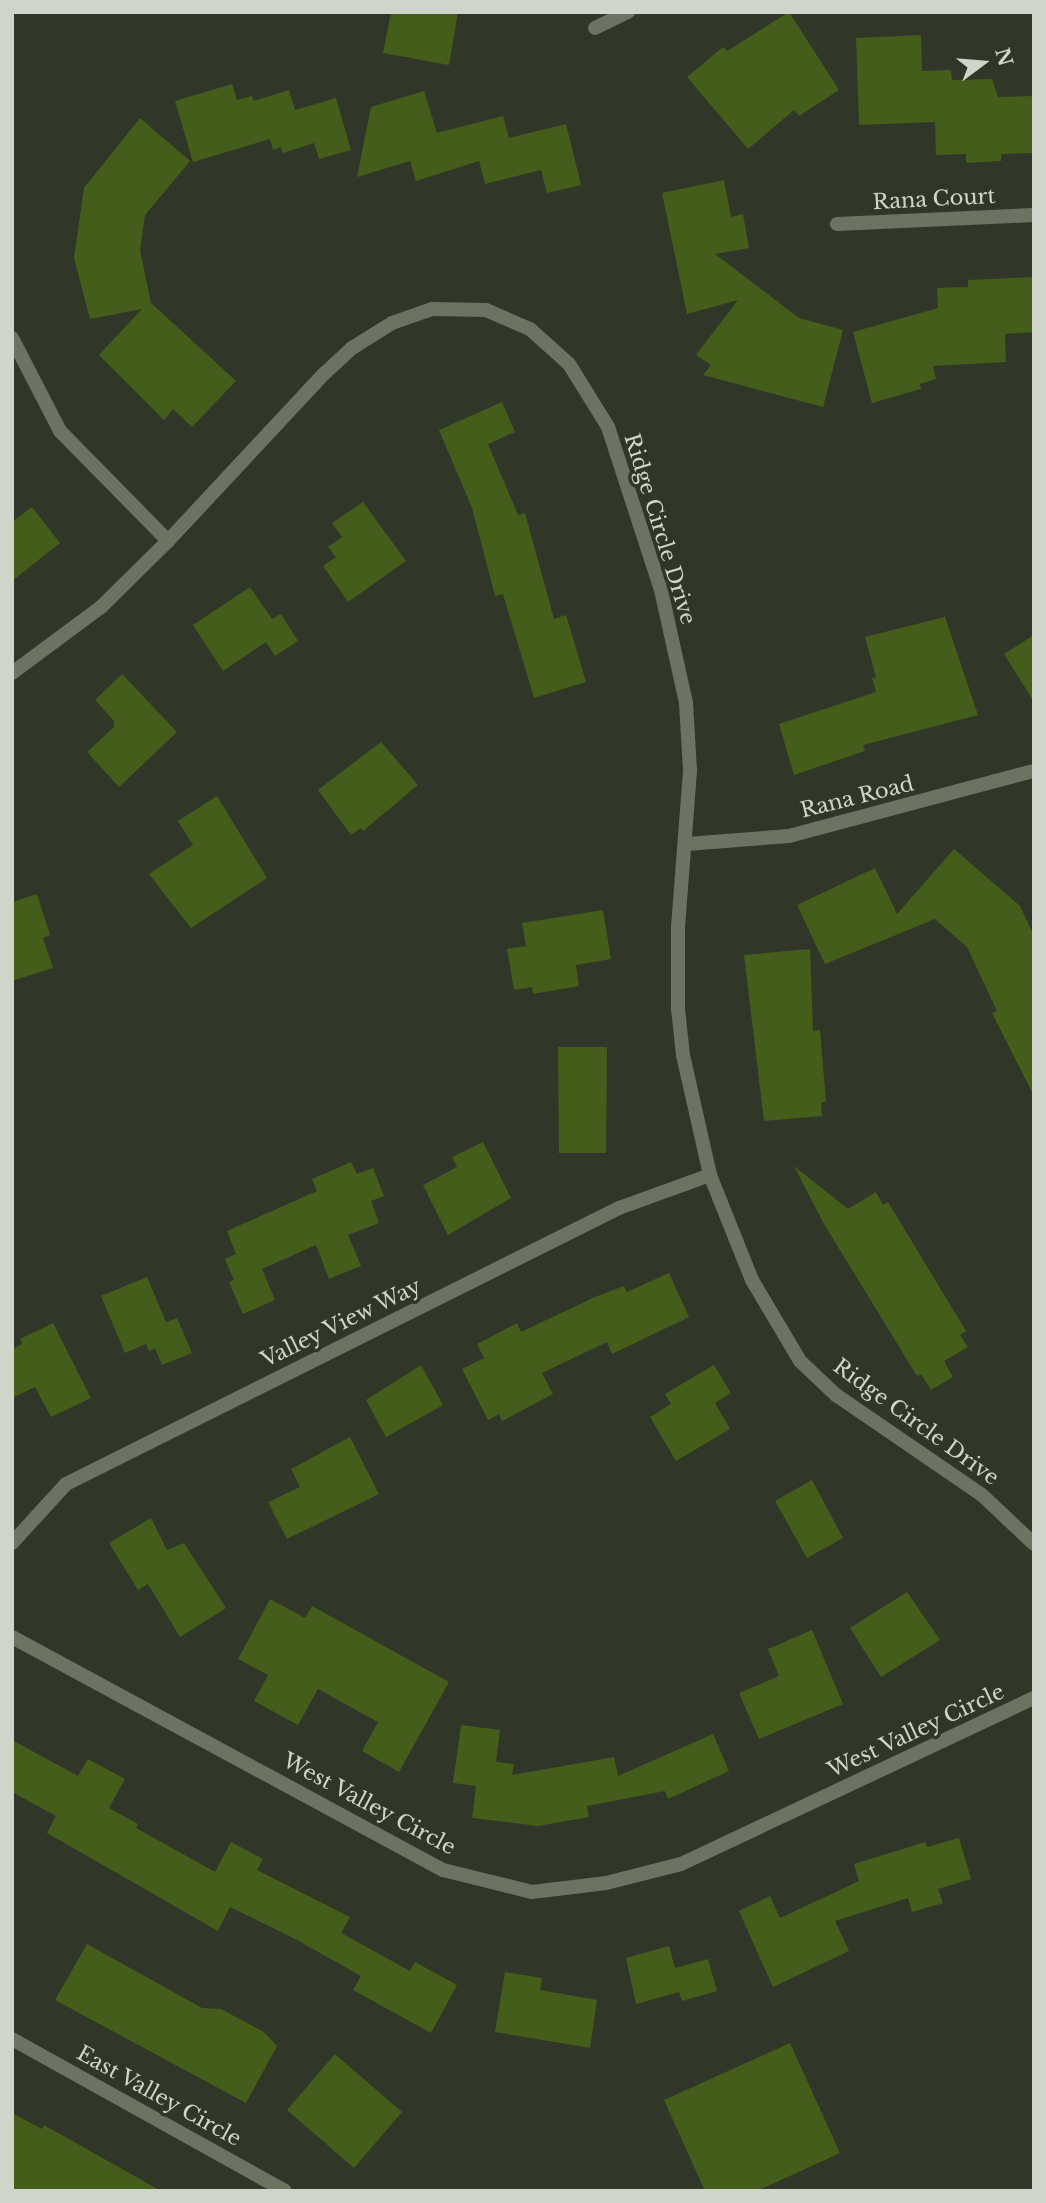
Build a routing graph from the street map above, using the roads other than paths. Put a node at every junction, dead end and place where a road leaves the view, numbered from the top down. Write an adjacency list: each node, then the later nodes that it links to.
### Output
1 (628, 12): 2 (street)
2 (595, 28)
3 (1034, 215): 4 (street, Rana Court)
4 (837, 224)
5 (12, 338): 6 (street)
6 (168, 541): 7 (street, Ridge Circle Drive); 9 (street, Ridge Circle Drive)
7 (12, 673)
8 (1034, 771): 9 (street, Rana Road)
9 (687, 844): 10 (street, Ridge Circle Drive)
10 (710, 1175): 11 (street, Valley View Way); 12 (street, Ridge Circle Drive)
11 (12, 1543)
12 (1034, 1544)
13 (12, 1637): 14 (street, West Valley Circle)
14 (1034, 1698)
15 (12, 2039): 16 (street, East Valley Circle)
16 (285, 2191)

